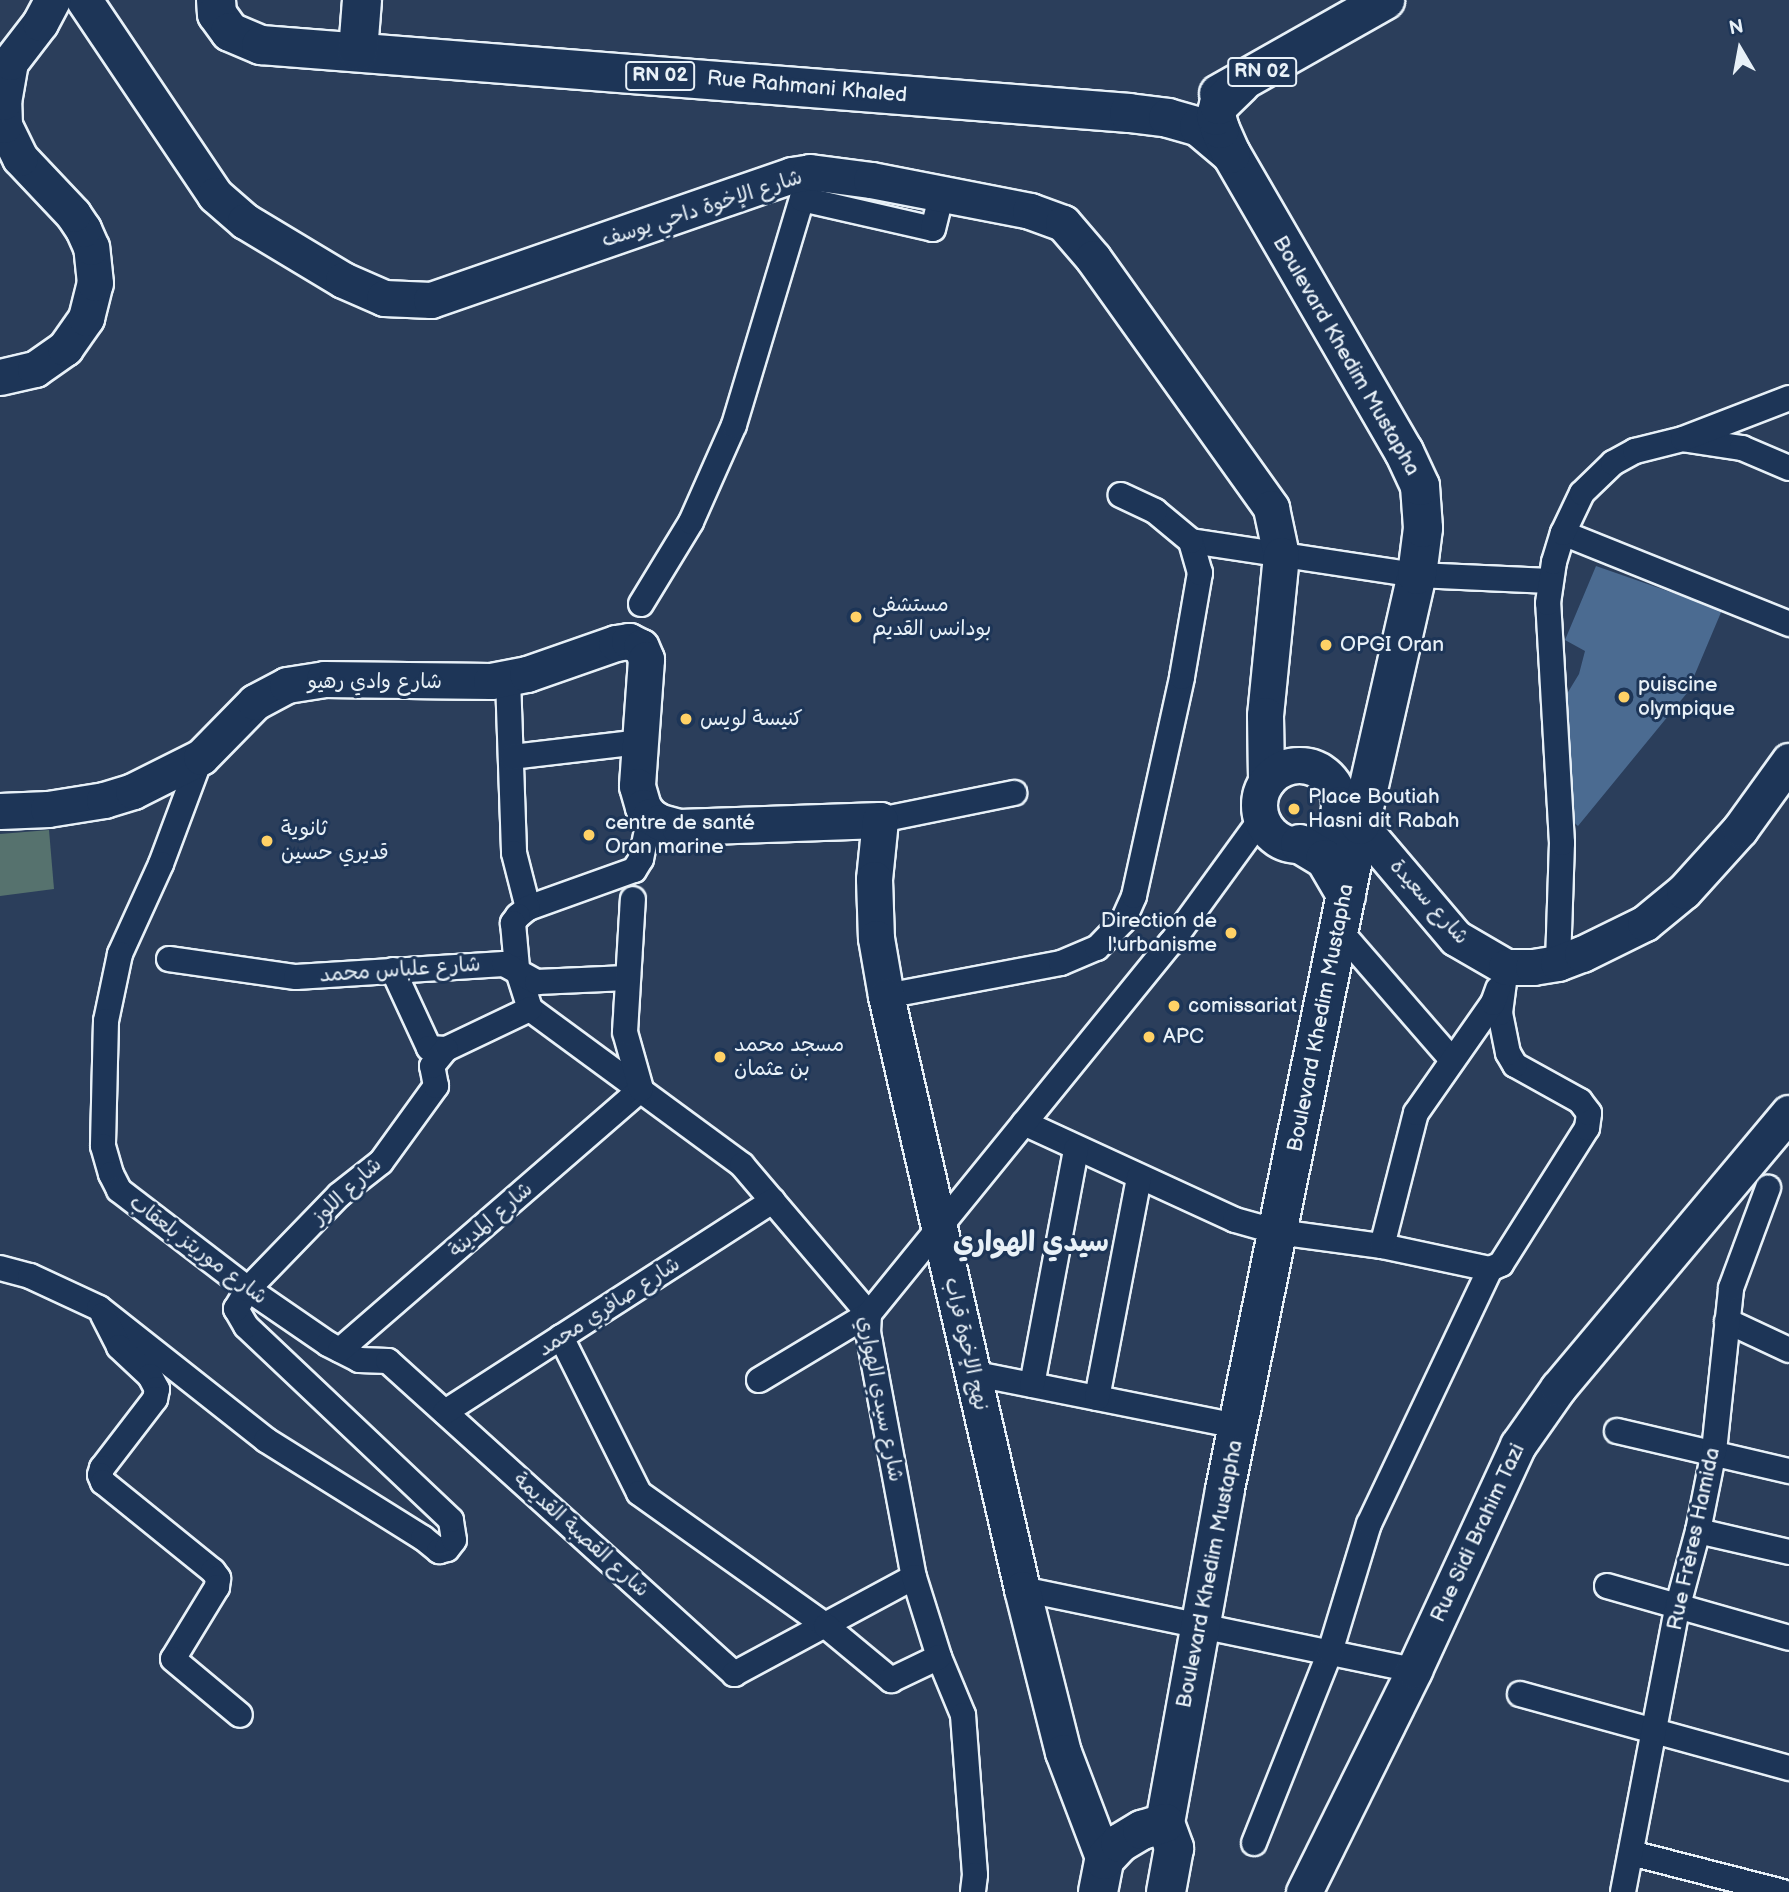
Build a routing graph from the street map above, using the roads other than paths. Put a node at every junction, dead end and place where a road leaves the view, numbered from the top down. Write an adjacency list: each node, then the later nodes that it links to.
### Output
1 (52, 0): 8 (street)
2 (216, 0): 6 (main road, Rue Rahmani Khaled / RN 02)
3 (362, 0): 6 (main road)
4 (1385, 0): 7 (main road, RN 02)
5 (91, 11): 8 (street); 11 (street, شارع الإخوة داحي يوسف)
6 (358, 51): 9 (main road, Rue Rahmani Khaled / RN 02)
7 (1241, 84): 9 (main road, RN 02); 10 (main road)
8 (4, 91): 12 (street)
9 (1129, 113): 10 (main road)
10 (1231, 154): 20 (main road, Boulevard Khedim Mustapha)
11 (942, 194): 19 (street, شارع الإخوة داحي يوسف); 22 (street)
12 (0, 377)
13 (1789, 398): 14 (street)
14 (1684, 439): 15 (street); 17 (street)
15 (1789, 468)
16 (1121, 495): 18 (street)
17 (1563, 533): 21 (street); 23 (street)
18 (1191, 541): 19 (street); 48 (street)
19 (1281, 555): 20 (street); 25 (street, شارع الإخوة داحي يوسف)
20 (1418, 575): 21 (street); 34 (main road, Boulevard Khedim Mustapha)
21 (1550, 581): 43 (street)
22 (641, 604)
23 (1789, 624)
24 (508, 679): 26 (street, شارع وادي رهيو); 27 (street, شارع وادي رهيو); 28 (street)
25 (1265, 715): 30 (street); 31 (street, شارع الإخوة داحي يوسف)
26 (640, 742): 28 (street); 35 (street)
27 (201, 757): 33 (street, شارع وادي رهيو); 65 (street, شارع موريتز بلعقاب)
28 (512, 757): 41 (street)
29 (1789, 761): 43 (street)
30 (1298, 765): 31 (street); 34 (street)
31 (1266, 782): 36 (street)
32 (1014, 793): 37 (street)
33 (0, 811)
34 (1350, 814): 38 (street); 40 (main road, Boulevard Khedim Mustapha); 44 (street, شارع سعيدة)
35 (650, 816): 37 (street); 41 (street)
36 (1261, 819): 38 (street); 54 (street)
37 (880, 820): 48 (street, نهج الإخوة قراب)
38 (1312, 840): 40 (main road)
39 (633, 899): 47 (street)
40 (1343, 913): 51 (street); 61 (main road, Boulevard Khedim Mustapha)
41 (521, 915): 45 (street)
42 (169, 959): 46 (street, شارع علباس محمد)
43 (1558, 963): 44 (street)
44 (1506, 967): 51 (street); 64 (street)
45 (517, 968): 46 (street, شارع علباس محمد); 47 (street, شارع علباس محمد); 49 (street)
46 (393, 970): 50 (street)
47 (627, 978): 52 (street)
48 (886, 996): 60 (street, نهج الإخوة قراب)
49 (530, 1009): 50 (street); 52 (street, شارع سيدي الهواري)
50 (446, 1049): 65 (street, شارع اللوز)
51 (1452, 1060): 62 (street)
52 (641, 1089): 59 (street, شارع سيدي الهواري); 70 (street, شارع المدينة)
53 (1789, 1113): 57 (street, Rue Sidi Brahim Tazi)
54 (1024, 1123): 55 (street); 60 (street)
55 (1076, 1149): 56 (street); 74 (street)
56 (1139, 1177): 61 (street); 75 (street)
57 (1731, 1180): 58 (street); 92 (street, Rue Sidi Brahim Tazi)
58 (1778, 1189): 68 (street, Rue Frères Hamida)
59 (773, 1202): 67 (street, شارع سيدي الهواري); 69 (street, شارع صافري محمد)
60 (940, 1229): 67 (street); 72 (street, نهج الإخوة قراب)
61 (1278, 1232): 62 (street); 77 (main road, Boulevard Khedim Mustapha)
62 (1382, 1246): 64 (street)
63 (0, 1268): 66 (street)
64 (1490, 1269): 90 (street)
65 (248, 1289): 66 (street); 70 (street, شارع موريتز بلعقاب)
66 (99, 1308): 94 (street)
67 (869, 1314): 73 (street); 83 (street, شارع سيدي الهواري)
68 (1727, 1321): 71 (street); 79 (street, Rue Frères Hamida)
69 (561, 1337): 76 (street, شارع صافري محمد); 88 (street)
70 (340, 1350): 76 (street, شارع القصبة القديمة)
71 (1789, 1350)
72 (972, 1373): 74 (street); 85 (street, نهج الإخوة قراب)
73 (759, 1380)
74 (1032, 1385): 75 (street)
75 (1097, 1398): 77 (street)
76 (445, 1412): 88 (street, شارع القصبة القديمة)
77 (1238, 1426): 87 (main road, Boulevard Khedim Mustapha)
78 (1617, 1431): 79 (street)
79 (1714, 1451): 80 (street); 81 (street, Rue Frères Hamida)
80 (1789, 1471)
81 (1698, 1531): 82 (street); 86 (street, Rue Frères Hamida)
82 (1789, 1552)
83 (914, 1577): 88 (street, شارع القصبة القديمة); 91 (street, شارع سيدي الهواري)
84 (1607, 1586): 86 (street)
85 (1022, 1589): 87 (street); 100 (street, نهج الإخوة قراب)
86 (1678, 1607): 89 (street); 95 (street, Rue Frères Hamida)
87 (1199, 1625): 90 (street); 97 (main road, Boulevard Khedim Mustapha)
88 (826, 1626): 91 (street)
89 (1789, 1638)
90 (1329, 1652): 92 (street); 98 (street)
91 (939, 1657): 101 (street, شارع سيدي الهواري)
92 (1414, 1670): 103 (street, Rue Sidi Brahim Tazi)
93 (1520, 1694): 95 (street)
94 (240, 1715)
95 (1656, 1732): 96 (street); 99 (street, Rue Frères Hamida)
96 (1789, 1768)
97 (1165, 1823): 100 (main road); 102 (main road)
98 (1254, 1843)
99 (1631, 1853): 104 (street, Rue Frères Hamida); 105 (street)
100 (1101, 1876)
101 (973, 1892)
102 (1166, 1892)
103 (1304, 1892)
104 (1623, 1892)
105 (1783, 1892)

